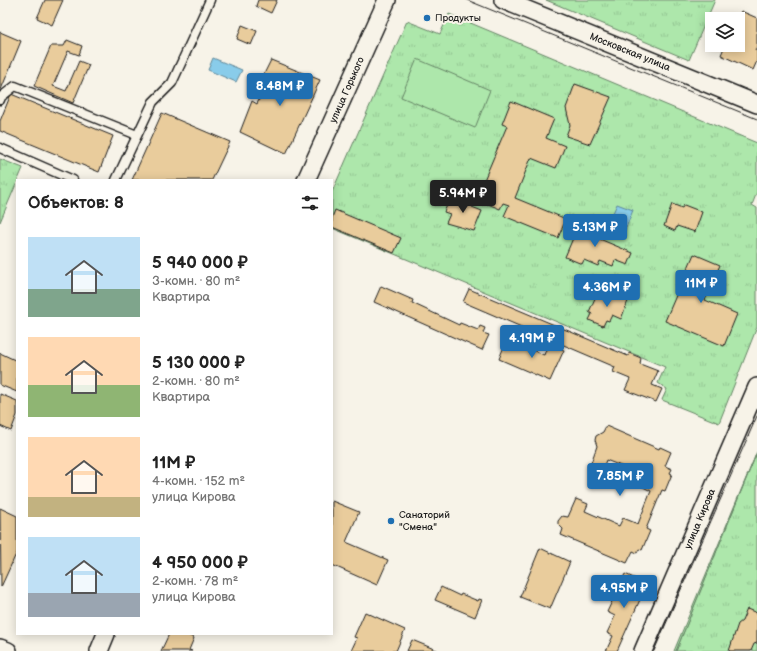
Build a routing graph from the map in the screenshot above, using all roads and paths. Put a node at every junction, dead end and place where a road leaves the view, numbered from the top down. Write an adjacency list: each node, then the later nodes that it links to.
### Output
1 (210, 0): 6 (lane)
2 (387, 0): 10 (street, улица Горького)
3 (503, 0): 5 (street, Московская улица)
4 (0, 100): 6 (lane)
5 (757, 104)
6 (137, 135): 9 (lane)
7 (0, 148): 8 (lane)
8 (71, 179)
9 (116, 179)
10 (306, 179)
11 (757, 387): 16 (street, улица Кирова)
12 (106, 635): 15 (street)
13 (0, 648): 14 (street)
14 (8, 651)
15 (99, 651)
16 (643, 651)

